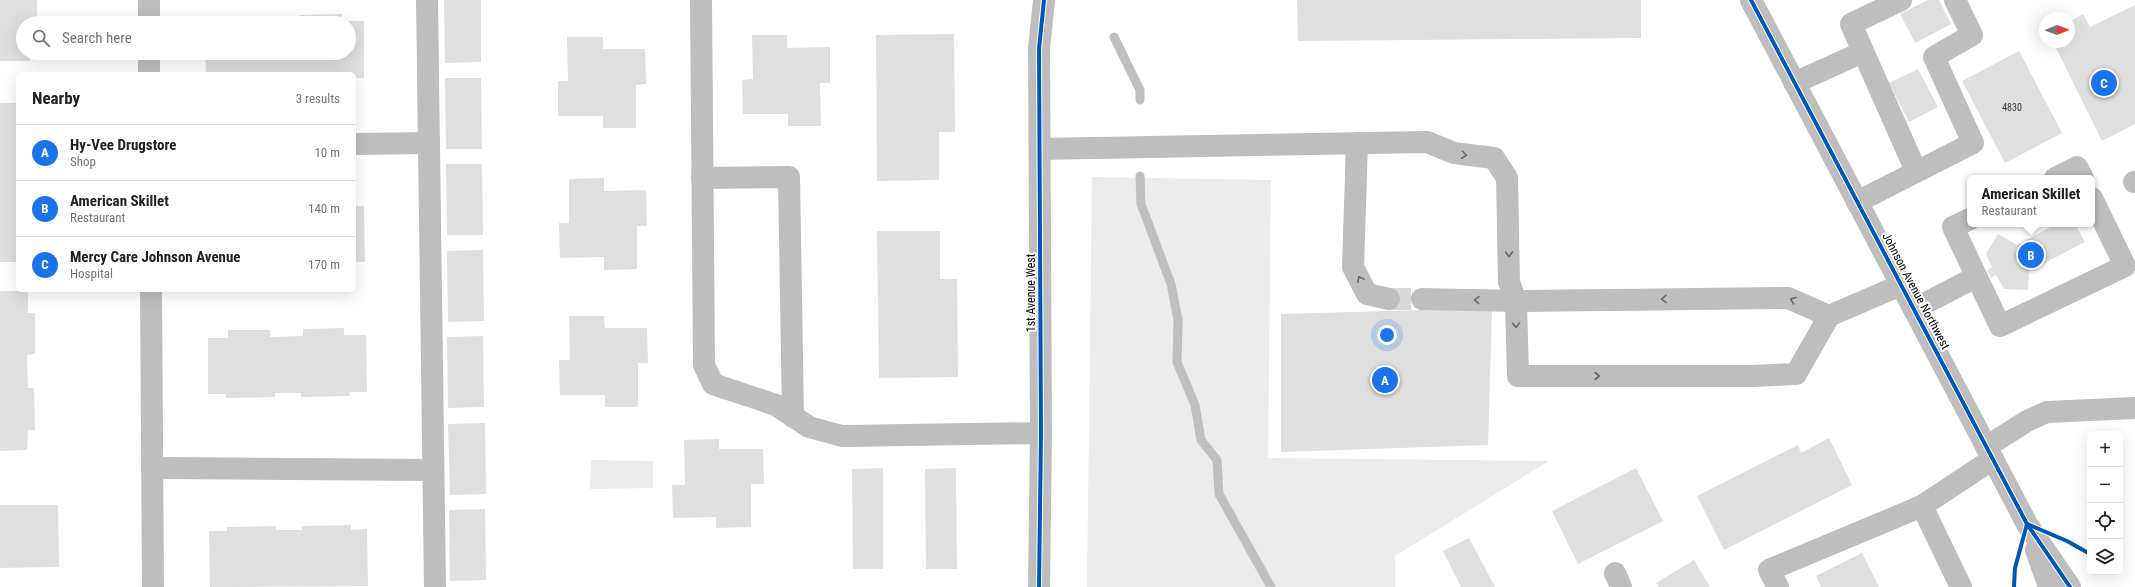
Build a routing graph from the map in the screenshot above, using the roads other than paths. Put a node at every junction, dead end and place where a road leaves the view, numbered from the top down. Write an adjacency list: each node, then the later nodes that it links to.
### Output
1 (149, 0): 8 (street)
2 (427, 0): 14 (street)
3 (701, 0): 20 (street)
4 (1044, 0): 16 (street, 1st Avenue West)
5 (1901, 0): 9 (street)
6 (1955, 0): 17 (street)
7 (1758, 2): 12 (street, Johnson Avenue Northwest)
8 (149, 16)
9 (1863, 52): 12 (street); 17 (street)
10 (149, 60): 11 (street)
11 (149, 72)
12 (1794, 83): 21 (street, Johnson Avenue Northwest)
13 (356, 144): 14 (street)
14 (429, 144): 37 (street)
15 (1357, 144): 16 (street); 27 (street, one-way to 15); 29 (street, one-way to 29)
16 (1040, 149): 34 (street, 1st Avenue West)
17 (1916, 171): 21 (street)
18 (2061, 175): 19 (street)
19 (2081, 175)
20 (702, 178): 33 (street); 33 (street)
21 (1857, 202): 25 (street, Johnson Avenue Northwest)
22 (2095, 204): 24 (street)
23 (1967, 220): 24 (street)
24 (1976, 276): 30 (street)
25 (1901, 285): 30 (street, Johnson Avenue Northwest); 31 (street)
26 (151, 292): 36 (street)
27 (1389, 299)
28 (1422, 299): 29 (street, one-way to 28)
29 (1516, 301): 31 (street, one-way to 29); 31 (street, one-way to 31)
30 (1914, 309): 35 (street, Johnson Avenue Northwest)
31 (1829, 316)
32 (2135, 408): 35 (street)
33 (793, 417): 34 (street)
34 (1041, 433): 42 (street, 1st Avenue West)
35 (1990, 453): 38 (street); 39 (street, Johnson Avenue Northwest)
36 (152, 468): 37 (street); 40 (street)
37 (433, 470): 41 (street)
38 (1922, 506): 43 (street); 44 (street)
39 (2027, 524): 45 (street, Johnson Avenue Northwest); 46 (street, Johnson Avenue Northwest)
40 (153, 587)
41 (435, 587)
42 (1039, 587)
43 (1778, 587)
44 (1961, 587)
45 (2049, 587)
46 (2070, 587)

